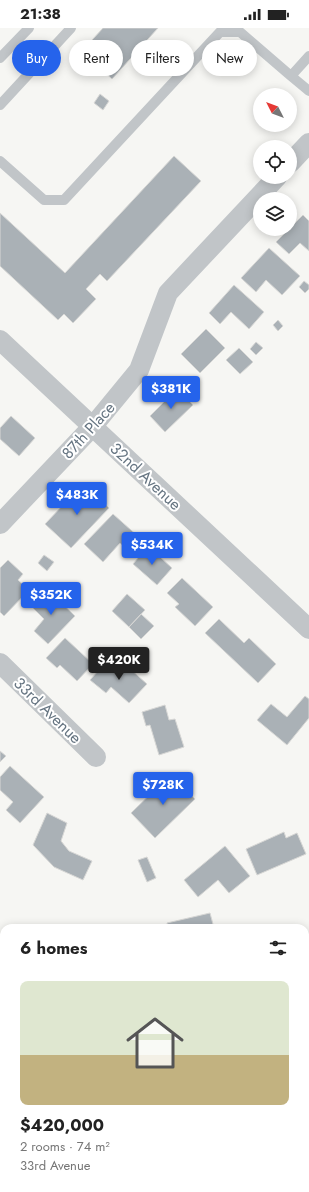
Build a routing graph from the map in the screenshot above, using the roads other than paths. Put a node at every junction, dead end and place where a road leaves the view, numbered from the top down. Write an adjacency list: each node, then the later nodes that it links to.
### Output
1 (29, 28): 4 (lane)
2 (72, 28): 7 (lane)
3 (309, 56): 5 (lane)
4 (0, 58)
5 (291, 76): 6 (lane); 10 (lane)
6 (309, 91)
7 (0, 105)
8 (309, 143): 9 (street)
9 (297, 156)
10 (0, 161)
11 (270, 184): 13 (street, 87th Place)
12 (0, 340): 13 (street, 32nd Avenue)
13 (93, 426): 14 (street, 87th Place); 15 (street, 32nd Avenue)
14 (0, 524)
15 (309, 629)
16 (0, 663): 17 (street, 33rd Avenue)
17 (96, 757)

